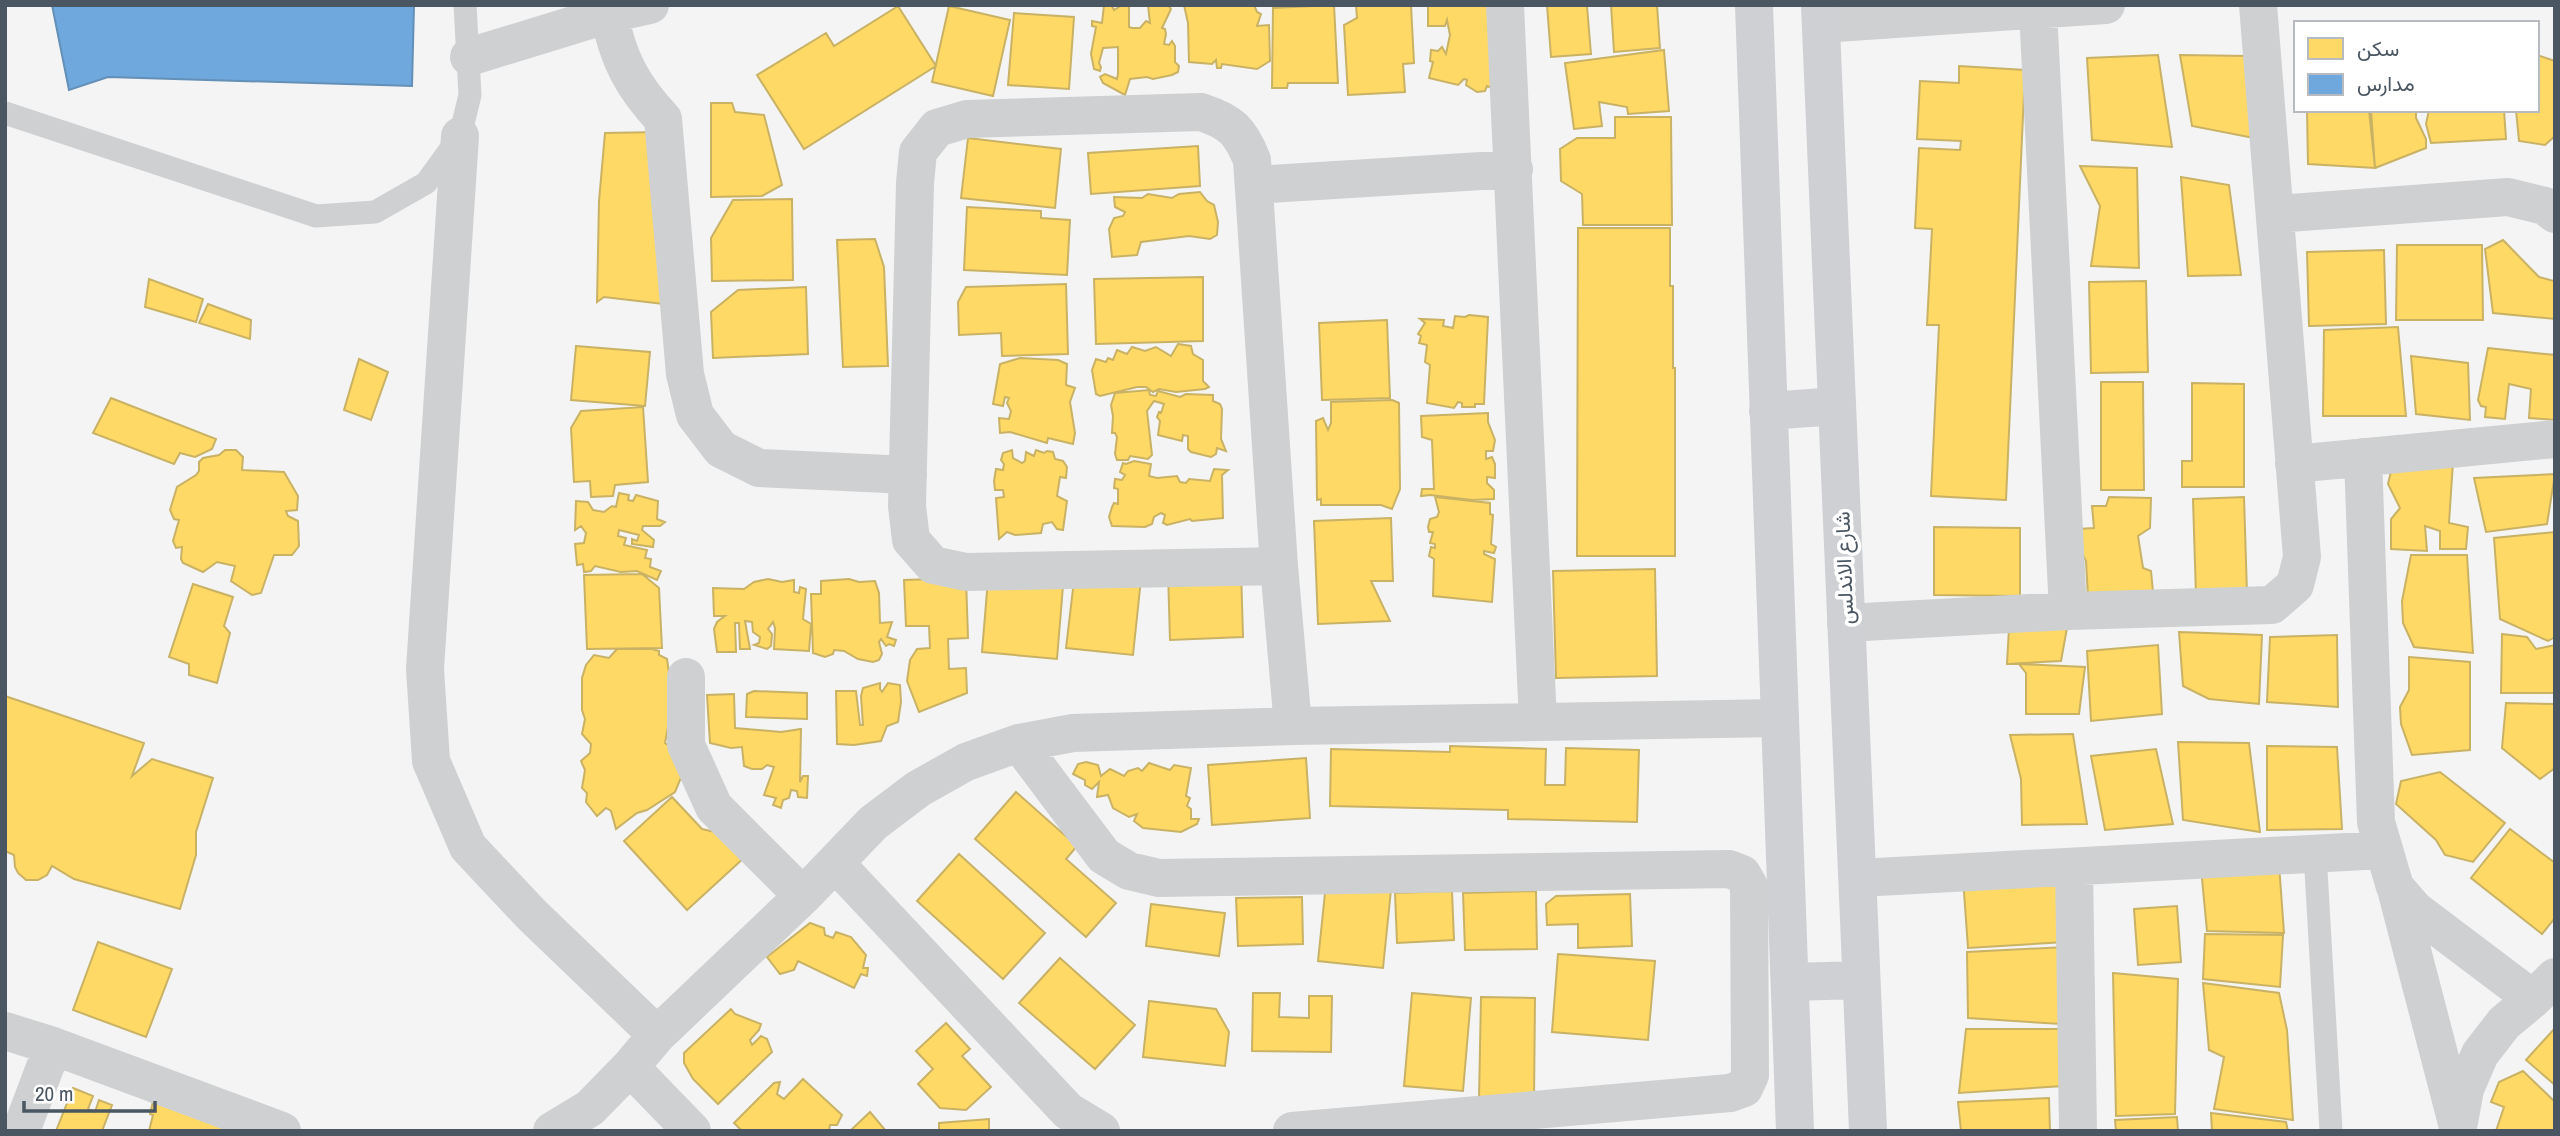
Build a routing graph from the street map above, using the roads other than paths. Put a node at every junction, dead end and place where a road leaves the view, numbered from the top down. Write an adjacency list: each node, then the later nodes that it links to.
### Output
1 (464, 5): 10 (lane)
2 (650, 5): 8 (street)
3 (1505, 5): 13 (street)
4 (1754, 5): 18 (street)
5 (2106, 5): 7 (street)
6 (2258, 5): 15 (street)
7 (2038, 9): 9 (street); 24 (street)
8 (608, 14): 10 (street); 22 (street)
9 (1820, 15): 17 (street, شارع الاندلس)
10 (469, 57): 12 (lane)
11 (5, 113): 12 (lane)
12 (460, 136): 42 (street)
13 (1514, 169): 14 (street); 28 (street)
14 (1254, 185): 22 (street); 23 (street)
15 (2275, 214): 16 (street); 21 (street)
16 (2555, 214)
17 (1837, 406): 18 (street); 25 (street, شارع الاندلس)
18 (1768, 411): 27 (street)
19 (2555, 439): 20 (street)
20 (2364, 457): 21 (street); 31 (street)
21 (2294, 464): 24 (street)
22 (908, 475): 23 (street)
23 (1279, 566): 29 (street)
24 (2068, 611): 25 (street)
25 (1846, 624): 35 (street, شارع الاندلس)
26 (685, 677): 37 (street)
27 (1780, 718): 28 (street); 39 (street)
28 (1538, 722): 29 (street)
29 (1293, 726): 30 (street)
30 (1019, 743): 33 (street); 46 (street)
31 (2384, 850): 32 (street); 36 (street)
32 (2315, 853): 34 (street); 57 (lane)
33 (836, 864): 37 (street); 45 (street)
34 (2074, 867): 35 (street); 56 (street)
35 (1858, 878): 38 (street, شارع الاندلس)
36 (2395, 887): 40 (street); 47 (street)
37 (803, 896): 42 (street)
38 (1861, 980): 39 (street); 55 (street, شارع الاندلس)
39 (1790, 982): 54 (street)
40 (2544, 988): 47 (street)
41 (5, 1031): 43 (street)
42 (657, 1035): 44 (street)
43 (53, 1046): 48 (street); 49 (street)
44 (630, 1067): 50 (street); 51 (street)
45 (1068, 1121): 52 (street)
46 (1549, 1121): 53 (street)
47 (2458, 1129)
48 (21, 1131)
49 (282, 1131)
50 (552, 1131)
51 (691, 1131)
52 (1101, 1131)
53 (1292, 1131)
54 (1795, 1131)
55 (1868, 1131)
56 (2078, 1131)
57 (2331, 1131)

